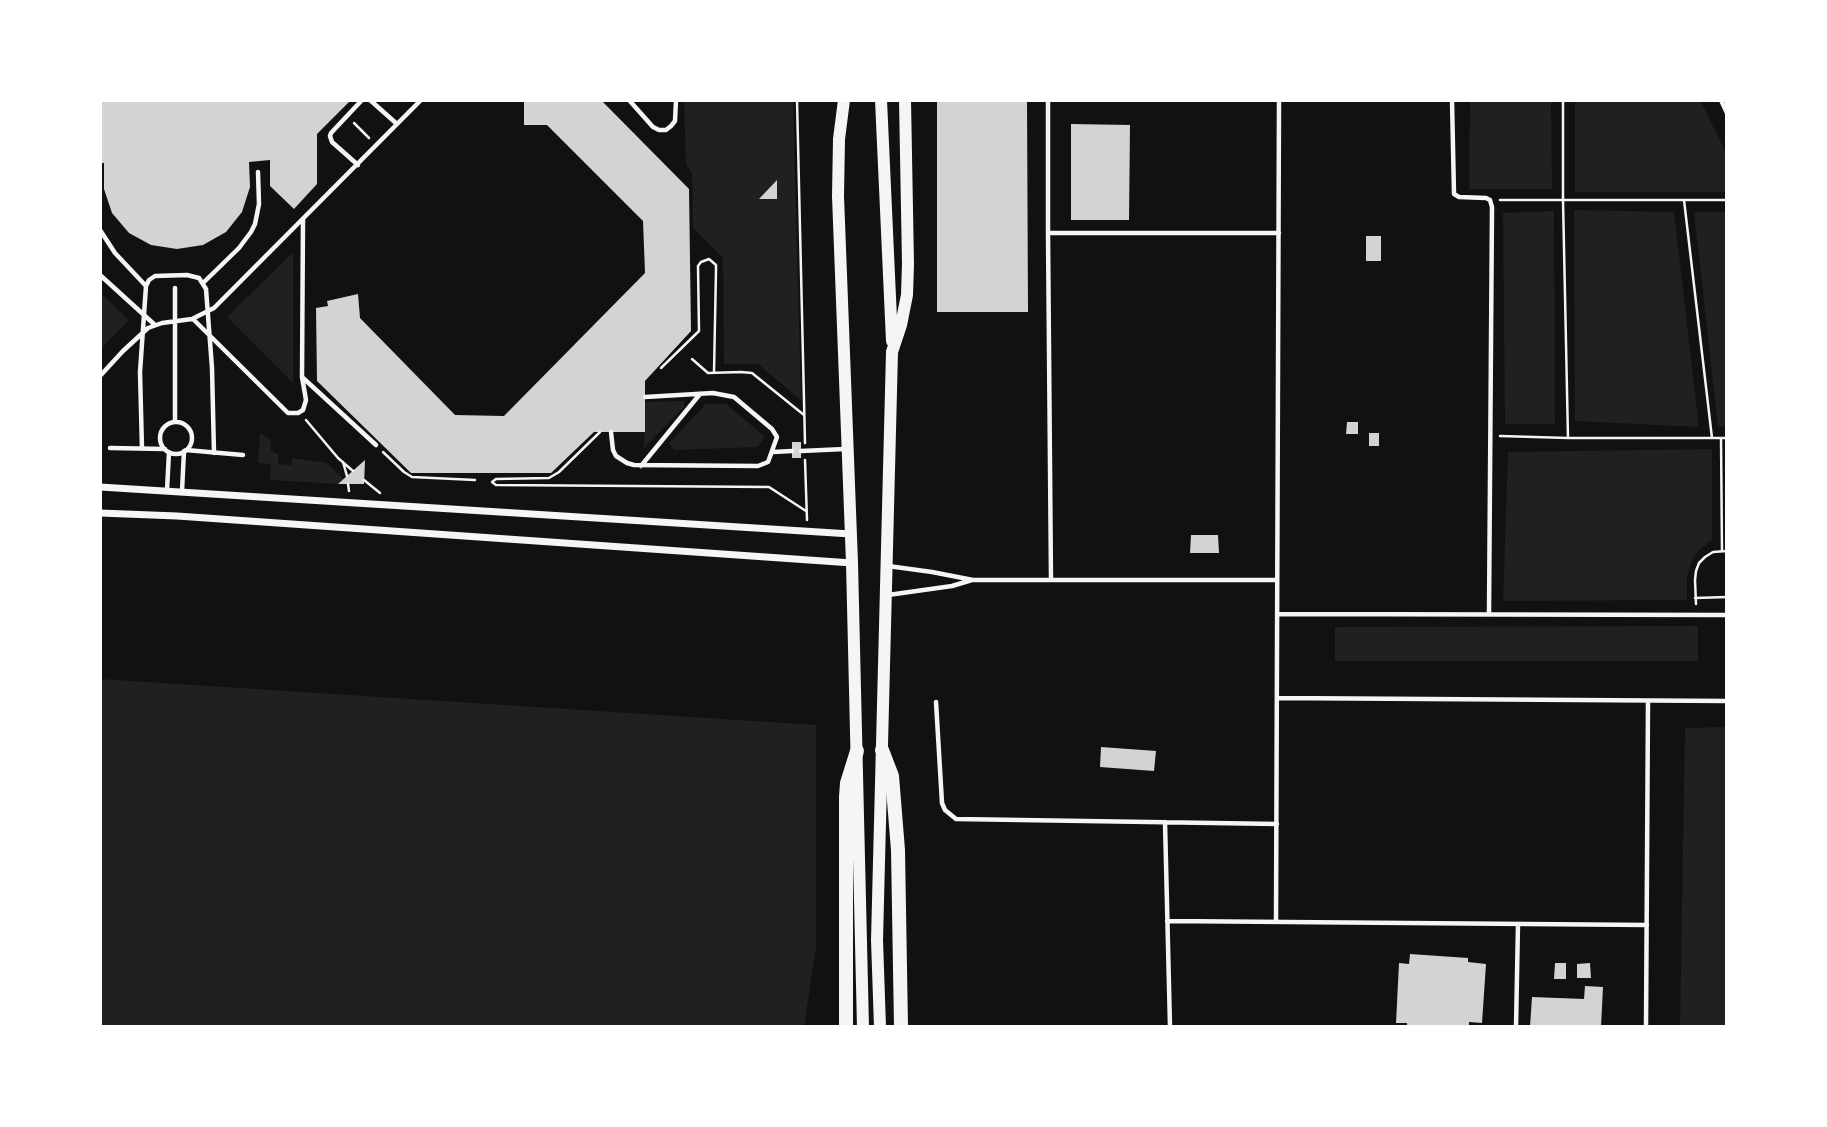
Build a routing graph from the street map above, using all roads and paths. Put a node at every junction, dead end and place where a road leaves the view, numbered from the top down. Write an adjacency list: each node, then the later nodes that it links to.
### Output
1 (362, 100): 16 (lane)
2 (370, 100): 17 (lane)
3 (421, 100): 17 (lane)
4 (629, 100): 5 (lane)
5 (676, 100)
6 (797, 100): 43 (path)
7 (844, 100): 56 (main road)
8 (881, 100): 35 (main road)
9 (905, 100): 35 (main road)
10 (1048, 100): 27 (lane)
11 (1279, 100): 28 (lane)
12 (1452, 100): 21 (lane)
13 (1563, 100): 22 (path)
14 (1720, 100): 15 (lane)
15 (1727, 113)
16 (346, 116): 18 (path); 19 (lane)
17 (397, 124): 18 (lane)
18 (377, 145): 19 (lane)
19 (358, 165): 25 (lane)
20 (258, 172): 30 (lane)
21 (1490, 200): 22 (path); 48 (lane)
22 (1563, 200): 23 (path); 49 (path)
23 (1684, 200): 24 (path); 50 (path)
24 (1727, 200)
25 (303, 218): 33 (lane); 40 (lane)
26 (100, 230): 31 (lane)
27 (1048, 233): 28 (lane); 81 (lane)
28 (1279, 233): 82 (lane)
29 (100, 275): 34 (lane)
30 (203, 283): 31 (lane); 62 (lane)
31 (146, 286): 55 (lane)
32 (175, 288): 44 (lane)
33 (192, 319): 34 (lane); 40 (lane)
34 (155, 325): 39 (lane)
35 (892, 352): 79 (main road)
36 (692, 359): 38 (path)
37 (662, 368): 38 (path)
38 (715, 373): 43 (path)
39 (100, 376)
40 (302, 377): 53 (lane)
41 (701, 394): 42 (lane); 61 (lane); 65 (lane)
42 (645, 397)
43 (804, 415): 60 (path)
44 (175, 422): 57 (lane); 58 (lane)
45 (307, 422): 64 (path)
46 (600, 432): 72 (path)
47 (611, 432): 65 (lane)
48 (1490, 436): 49 (path); 87 (lane)
49 (1568, 438): 50 (path)
50 (1712, 438): 51 (path)
51 (1721, 438): 52 (path); 76 (path)
52 (1727, 438)
53 (376, 445): 68 (path)
54 (110, 448): 55 (lane)
55 (142, 449): 57 (lane)
56 (846, 449): 60 (lane); 75 (main road)
57 (167, 451): 58 (lane); 70 (lane)
58 (185, 451): 62 (lane); 71 (lane)
59 (792, 451): 61 (lane)
60 (803, 451): 72 (path)
61 (773, 452): 65 (lane)
62 (214, 453): 63 (lane)
63 (243, 455)
64 (343, 462): 66 (path); 67 (path)
65 (641, 466)
66 (353, 471)
67 (347, 476)
68 (475, 480)
69 (100, 486): 70 (street)
70 (167, 490): 71 (street)
71 (182, 491): 74 (street)
72 (806, 511): 74 (path)
73 (100, 513): 78 (street)
74 (807, 531): 75 (street)
75 (851, 534): 78 (main road)
76 (1722, 551): 77 (path); 85 (path)
77 (1727, 551)
78 (852, 563): 95 (main road)
79 (888, 566): 80 (lane); 83 (main road)
80 (973, 580): 81 (lane); 83 (lane)
81 (1051, 580): 82 (lane)
82 (1277, 580): 86 (lane)
83 (887, 595): 94 (main road)
84 (1727, 597): 85 (path)
85 (1695, 598): 88 (path)
86 (1277, 614): 87 (lane); 90 (lane)
87 (1489, 614): 88 (lane)
88 (1696, 615): 89 (lane)
89 (1727, 615)
90 (1277, 698): 91 (lane); 97 (lane)
91 (1648, 701): 92 (lane); 101 (lane)
92 (1727, 701)
93 (936, 702): 96 (lane)
94 (882, 750): 104 (main road); 105 (highway)
95 (857, 751): 102 (highway); 103 (main road)
96 (1165, 822): 97 (lane); 98 (lane)
97 (1277, 824): 99 (lane)
98 (1167, 921): 99 (lane); 106 (lane)
99 (1276, 922): 100 (lane)
100 (1518, 924): 101 (lane); 107 (lane)
101 (1647, 925): 108 (lane)
102 (847, 1025)
103 (863, 1027)
104 (880, 1027)
105 (901, 1027)
106 (1170, 1027)
107 (1516, 1027)
108 (1646, 1027)

